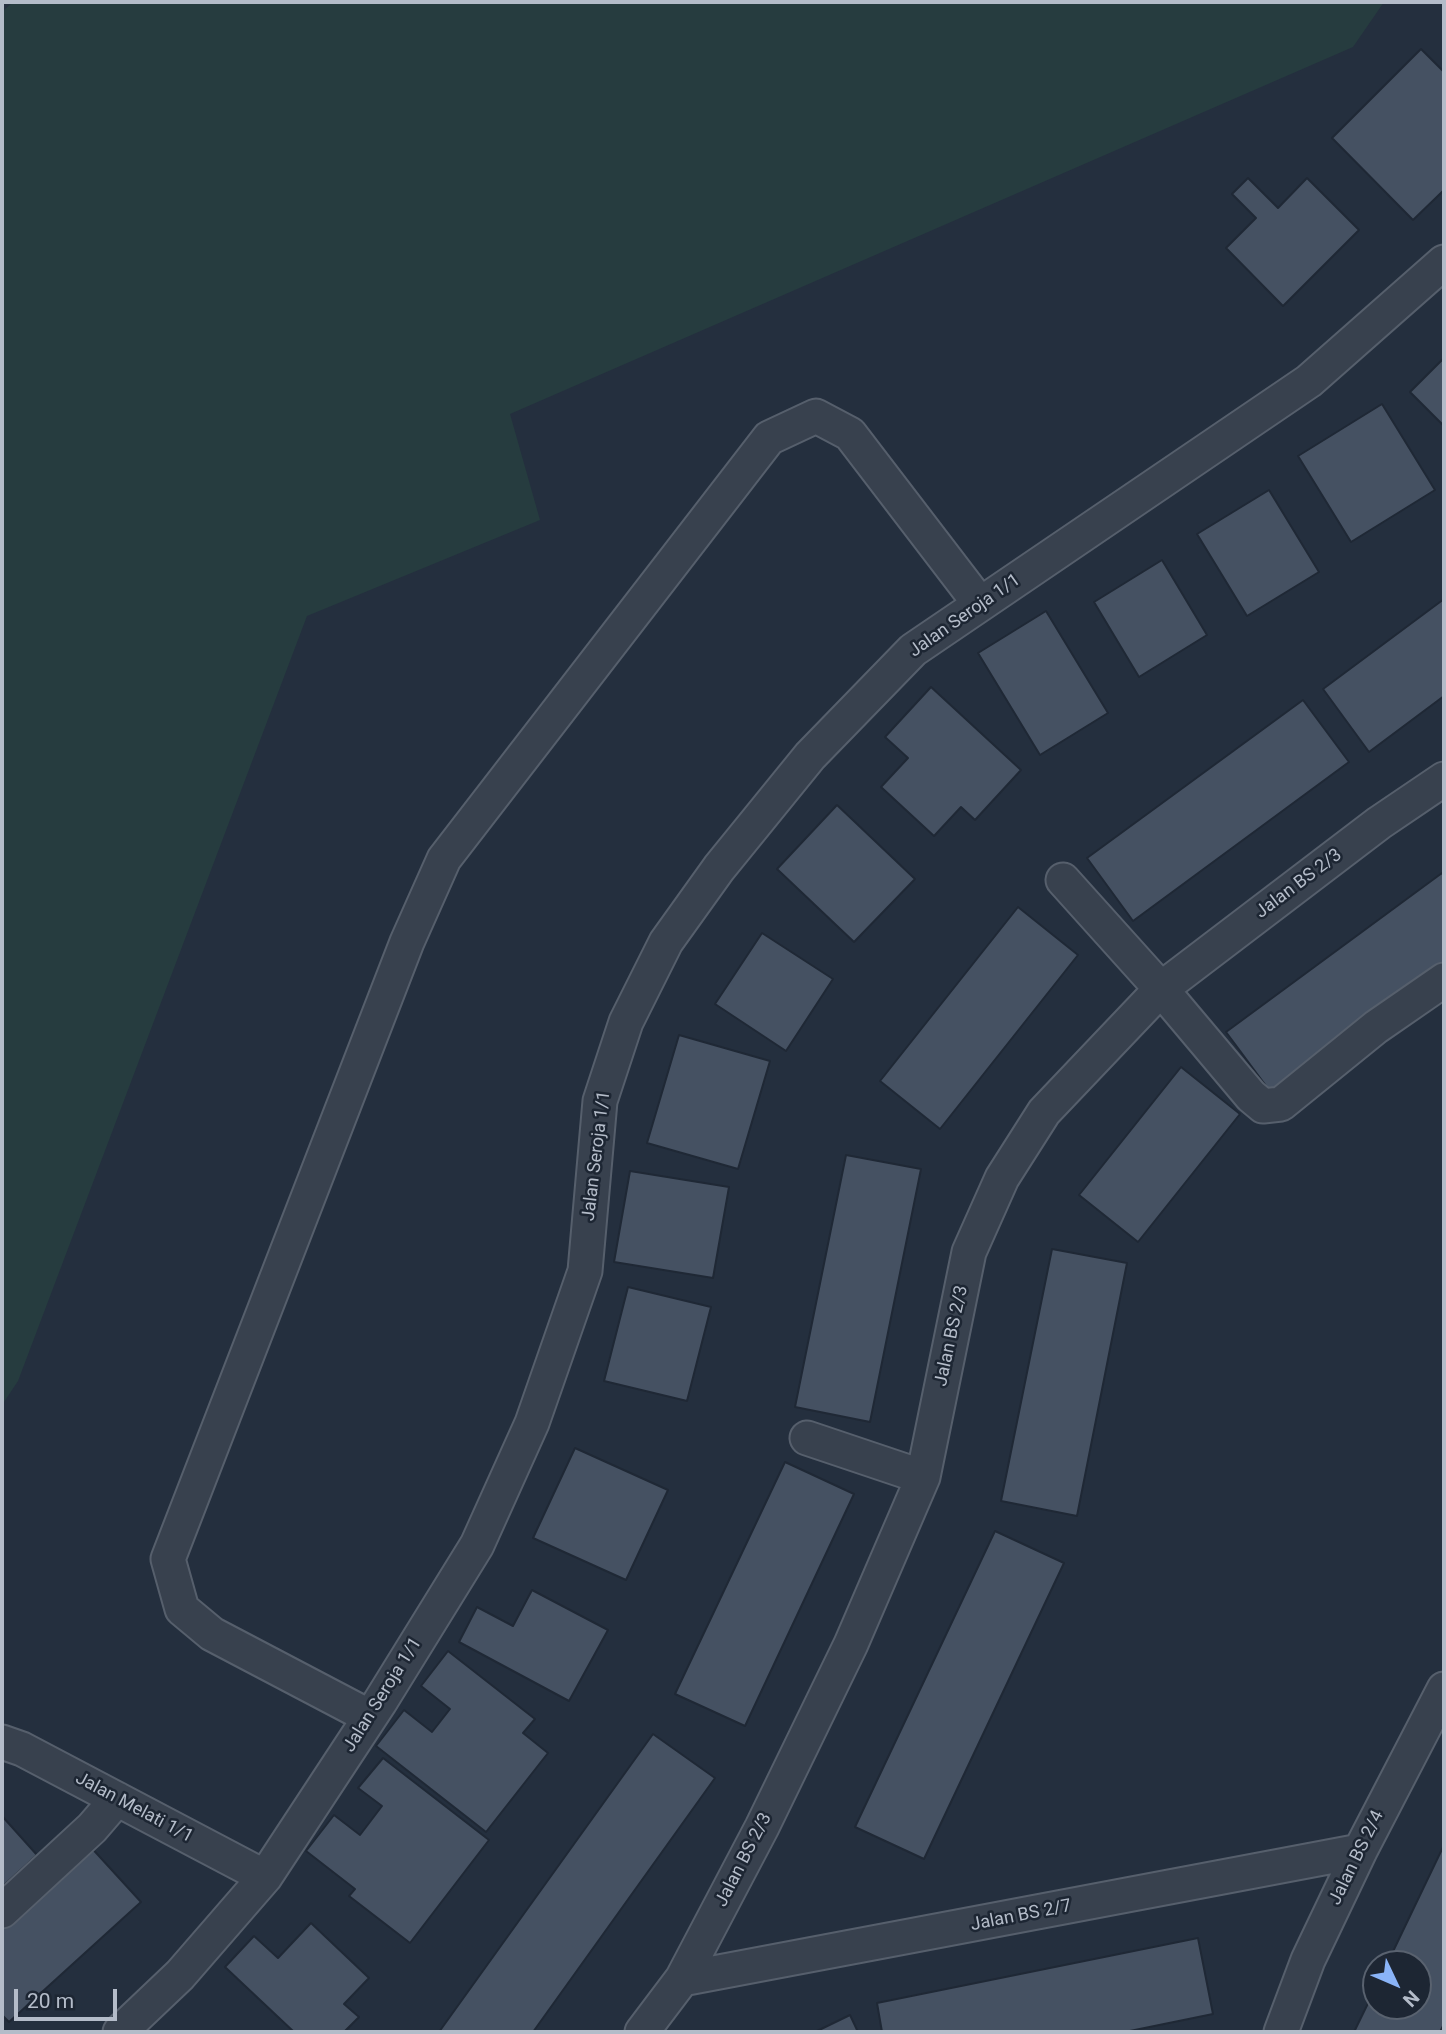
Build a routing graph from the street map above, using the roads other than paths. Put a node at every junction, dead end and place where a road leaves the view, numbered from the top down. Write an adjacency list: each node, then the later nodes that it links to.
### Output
1 (1444, 262): 2 (street, Jalan Seroja 1/1)
2 (980, 604): 10 (street, Jalan Seroja 1/1); 10 (street)
3 (1444, 779): 6 (street, Jalan BS 2/3)
4 (1063, 880): 6 (street)
5 (1444, 979): 6 (street)
6 (1161, 989): 8 (street, Jalan BS 2/3)
7 (807, 1438): 8 (street)
8 (923, 1476): 16 (street, Jalan BS 2/3)
9 (1444, 1689): 13 (street, Jalan BS 2/4)
10 (370, 1717): 14 (street, Jalan Seroja 1/1)
11 (2, 1742): 12 (street, Jalan Melati 1/1)
12 (117, 1799): 14 (street, Jalan Melati 1/1); 15 (street)
13 (1360, 1851): 16 (street, Jalan BS 2/7); 19 (street, Jalan BS 2/4)
14 (265, 1877): 17 (street, Jalan Seroja 1/1)
15 (2, 1911)
16 (682, 1979): 18 (street, Jalan BS 2/3)
17 (120, 2032)
18 (642, 2032)
19 (1280, 2032)

